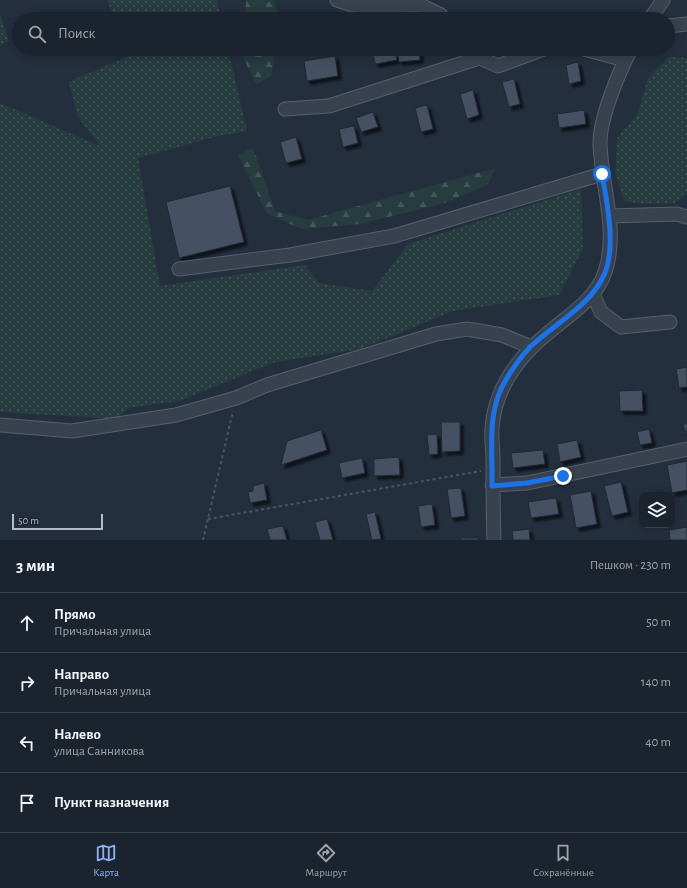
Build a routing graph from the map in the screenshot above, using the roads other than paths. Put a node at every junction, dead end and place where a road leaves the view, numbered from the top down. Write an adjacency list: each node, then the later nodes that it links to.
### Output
1 (337, 0): 5 (street)
2 (437, 0): 6 (street)
3 (656, 0): 7 (street)
4 (663, 0): 8 (street)
5 (432, 12)
6 (440, 12)
7 (652, 12)
8 (654, 12)
9 (687, 24): 10 (street)
10 (675, 25)
11 (476, 56): 14 (street)
12 (525, 56): 14 (street)
13 (627, 56): 16 (street)
14 (480, 58): 15 (street)
15 (285, 109)
16 (602, 174): 17 (street); 19 (street)
17 (609, 216): 18 (street); 20 (street)
18 (687, 216)
19 (178, 269)
20 (593, 294): 21 (street); 22 (street)
21 (670, 322)
22 (531, 347): 23 (street); 25 (street)
23 (0, 425)
24 (687, 449): 25 (street)
25 (492, 486): 26 (street)
26 (494, 540)

